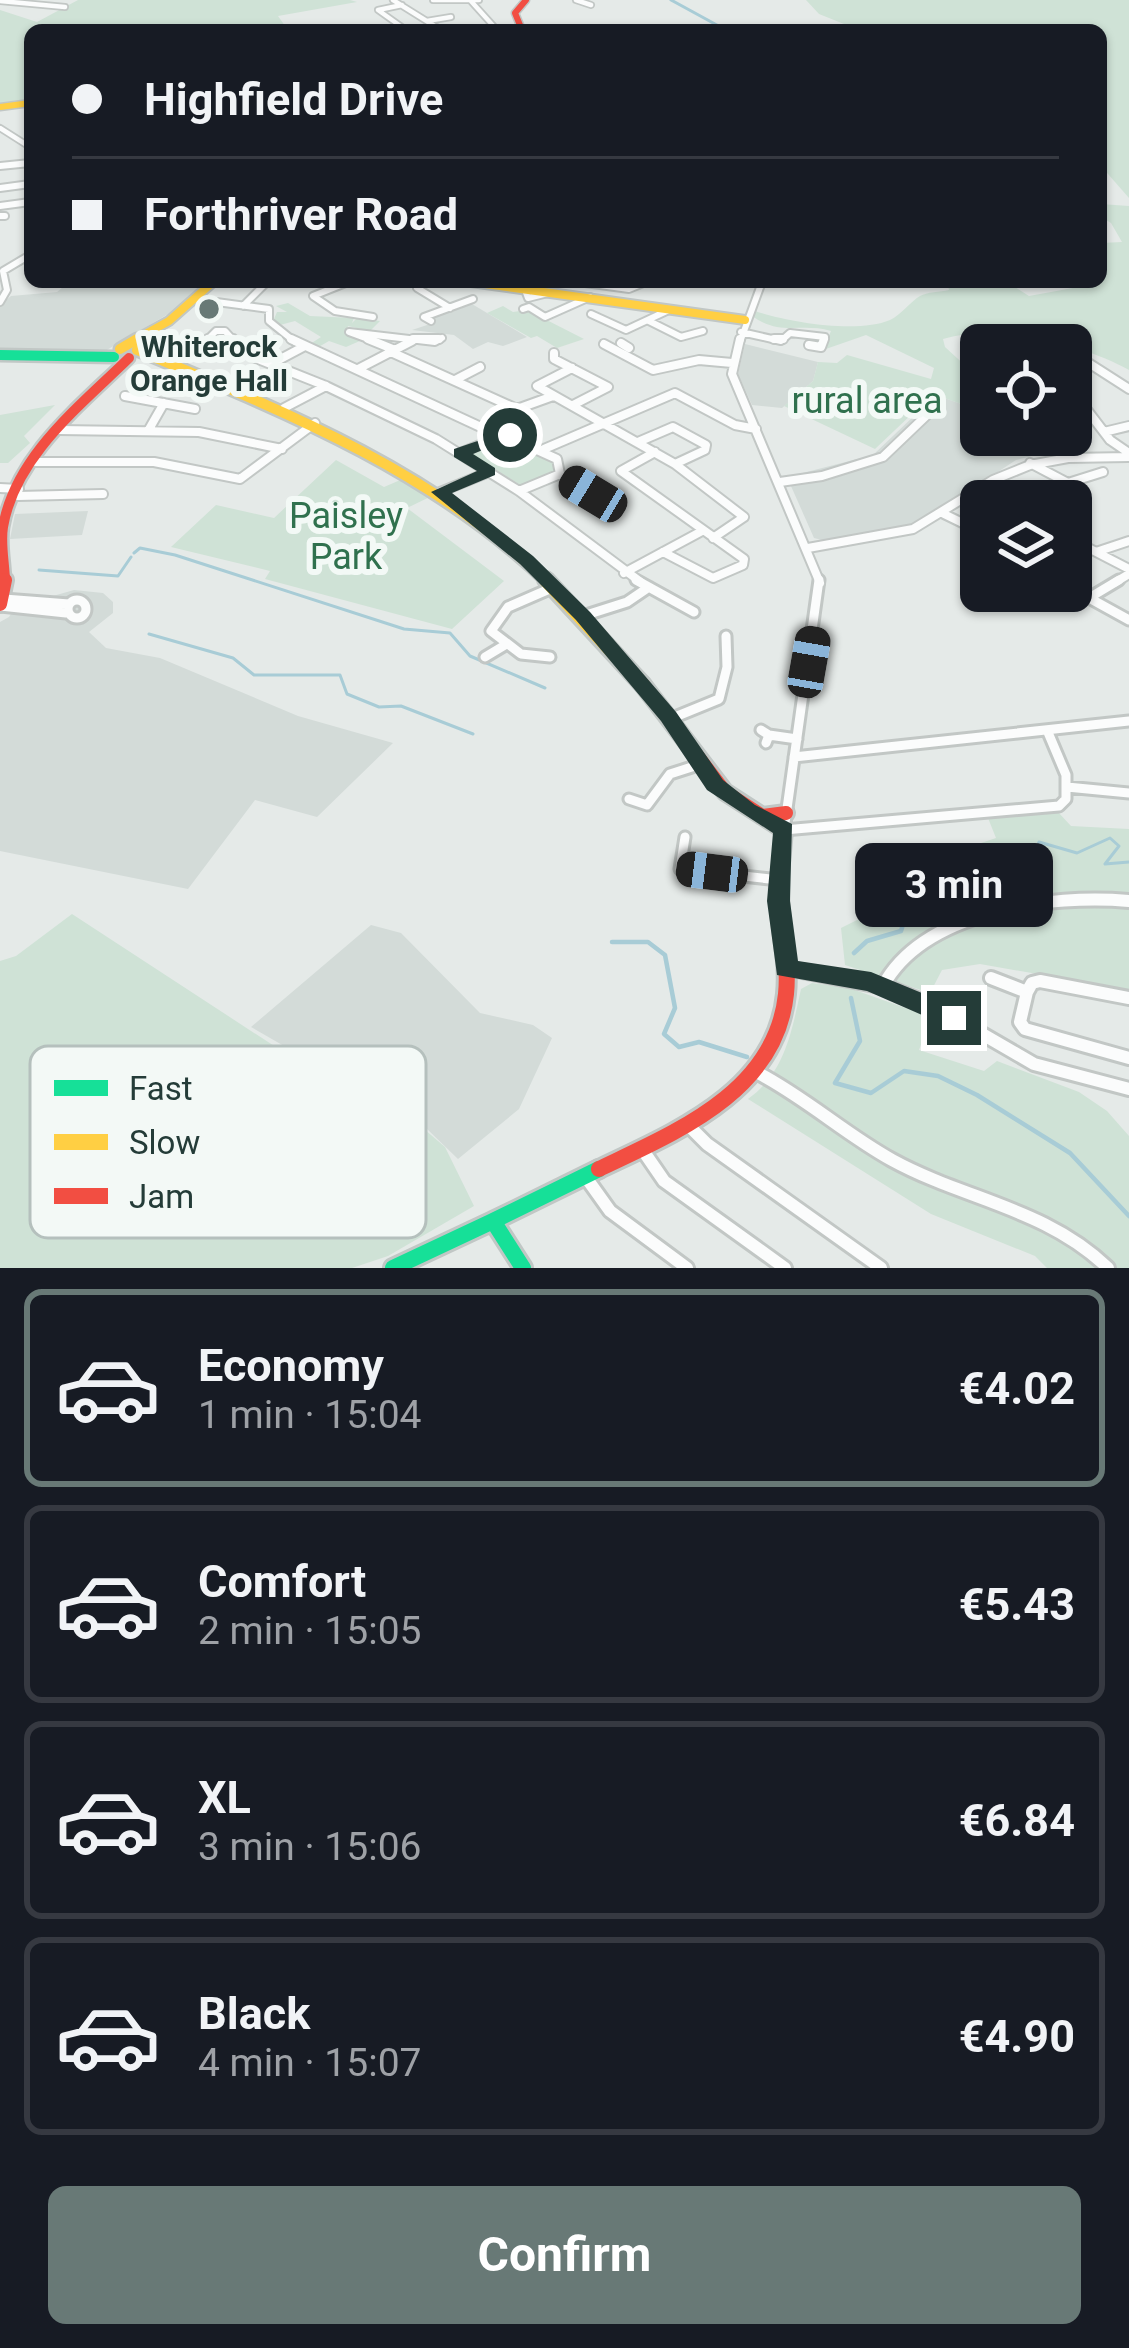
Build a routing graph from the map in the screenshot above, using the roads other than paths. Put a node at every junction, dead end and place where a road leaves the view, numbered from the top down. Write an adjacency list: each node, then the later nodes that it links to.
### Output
1 (0, 0): 9 (street)
2 (393, 0): 7 (street)
3 (433, 0): 4 (street)
4 (470, 0): 5 (street); 14 (street)
5 (479, 0)
6 (576, 0): 8 (street)
7 (402, 5): 10 (street); 12 (street)
8 (591, 5)
9 (65, 7)
10 (427, 21): 11 (street); 13 (street)
11 (459, 22)
12 (398, 24)
13 (432, 24)
14 (492, 24)
15 (0, 128): 16 (street)
16 (17, 140): 17 (street); 18 (street)
17 (2, 144)
18 (24, 144)
19 (1, 155): 21 (street)
20 (24, 163): 21 (street)
21 (14, 164): 22 (street); 24 (street)
22 (0, 166)
23 (24, 185): 24 (street)
24 (19, 186): 25 (street)
25 (0, 188)
26 (24, 259): 36 (street)
27 (206, 288): 34 (main road)
28 (261, 288): 37 (street)
29 (333, 288): 42 (street)
30 (417, 288): 38 (street)
31 (512, 288): 33 (main road)
32 (759, 288): 46 (street)
33 (590, 297): 39 (street); 40 (main road)
34 (194, 299): 37 (street); 54 (main road)
35 (473, 299): 38 (street)
36 (0, 302)
37 (243, 306): 52 (street)
38 (450, 308): 44 (street)
39 (524, 309)
40 (671, 309): 45 (street); 46 (main road)
41 (591, 314): 45 (street)
42 (373, 316)
43 (629, 317): 45 (street)
44 (430, 321)
45 (646, 323): 47 (street)
46 (743, 326): 51 (street); 58 (street)
47 (700, 334)
48 (442, 338): 49 (street)
49 (413, 340): 53 (street); 53 (street)
50 (604, 344): 58 (street)
51 (809, 346)
52 (303, 347): 59 (street); 63 (street)
53 (393, 351): 63 (street); 64 (street)
54 (129, 352): 57 (main road); 73 (main road); 81 (main road)
55 (554, 353): 62 (street)
56 (246, 354): 56 (street); 59 (street)
57 (0, 355)
58 (732, 363): 79 (street)
59 (272, 364): 65 (street)
60 (1092, 365): 67 (street)
61 (476, 367): 64 (street)
62 (572, 368): 68 (street); 72 (street)
63 (358, 369): 84 (street)
64 (455, 380): 68 (street)
65 (326, 386): 73 (street); 89 (street)
66 (161, 389): 70 (street)
67 (1129, 389)
68 (554, 395): 72 (street)
69 (125, 396): 70 (street)
70 (152, 401): 71 (street)
71 (164, 403): 74 (street); 82 (street)
72 (573, 405): 77 (street)
73 (284, 408): 78 (main road)
74 (196, 410)
75 (928, 414): 97 (street)
76 (1092, 419): 83 (street)
77 (606, 422): 79 (street); 85 (street); 87 (street)
78 (315, 423): 86 (street); 101 (main road)
79 (755, 425): 97 (street)
80 (1129, 426): 83 (street)
81 (59, 430): 82 (street); 91 (main road)
82 (148, 430): 86 (street)
83 (1104, 432): 90 (street)
84 (500, 436): 87 (street); 89 (street)
85 (638, 442): 88 (street); 92 (street)
86 (282, 449): 91 (street)
87 (544, 449): 96 (street)
88 (655, 452): 92 (street); 106 (street)
89 (460, 453): 94 (street)
90 (1129, 455): 93 (street)
91 (32, 461): 100 (main road)
92 (675, 464): 107 (street)
93 (1030, 464): 95 (street); 104 (street)
94 (489, 472): 99 (street); 101 (street)
95 (1097, 472)
96 (560, 474): 99 (street); 103 (street)
97 (780, 482): 110 (street)
98 (0, 488): 100 (street)
99 (519, 491): 116 (street)
100 (17, 492): 102 (street); 108 (main road)
101 (440, 492): 117 (main road)
102 (103, 494)
103 (611, 504)
104 (944, 514): 105 (street); 110 (street)
105 (960, 520)
106 (702, 531): 107 (street); 112 (street)
107 (713, 538): 112 (street)
108 (0, 539): 114 (main road)
109 (1129, 541): 113 (street)
110 (808, 548): 134 (street)
111 (1092, 550): 113 (street)
112 (663, 552): 116 (street)
113 (1096, 552): 115 (street)
114 (0, 567): 121 (main road)
115 (1129, 571): 119 (street)
116 (623, 573): 118 (street)
117 (554, 586): 124 (main road); 127 (street)
118 (649, 587): 123 (street); 124 (street)
119 (1092, 596)
120 (1092, 600): 125 (street)
121 (1, 602): 122 (street)
122 (68, 609)
123 (694, 612)
124 (583, 616): 130 (main road)
125 (1129, 620)
126 (726, 636): 130 (street)
127 (505, 644): 128 (street); 129 (street)
128 (550, 656)
129 (485, 657)
130 (670, 719): 136 (main road)
131 (1129, 721): 132 (street)
132 (1047, 730): 135 (street); 137 (street)
133 (765, 736): 134 (street)
134 (796, 739): 135 (street)
135 (794, 757): 140 (street)
136 (698, 765): 139 (street); 141 (main road)
137 (1066, 787): 138 (street); 142 (street)
138 (1129, 793)
139 (629, 800)
140 (786, 813): 141 (main road); 142 (street)
141 (755, 815): 142 (main road)
142 (784, 830): 144 (main road)
143 (685, 837): 144 (street)
144 (779, 880): 146 (main road)
145 (1129, 901): 149 (street)
146 (786, 968): 147 (street); 150 (main road)
147 (817, 971): 149 (street); 150 (street)
148 (991, 978): 151 (street)
149 (883, 986): 155 (street)
150 (786, 990): 154 (main road)
151 (1027, 992): 152 (street); 153 (street)
152 (1129, 998)
153 (1129, 1058)
154 (758, 1073): 156 (main road); 165 (street)
155 (1129, 1089)
156 (688, 1125): 157 (main road); 164 (street)
157 (642, 1149): 158 (main road); 163 (street)
158 (585, 1176): 159 (main road); 162 (street)
159 (493, 1220): 160 (main road); 161 (main road)
160 (393, 1268)
161 (523, 1268)
162 (687, 1268)
163 (785, 1268)
164 (881, 1268)
165 (1108, 1268)

